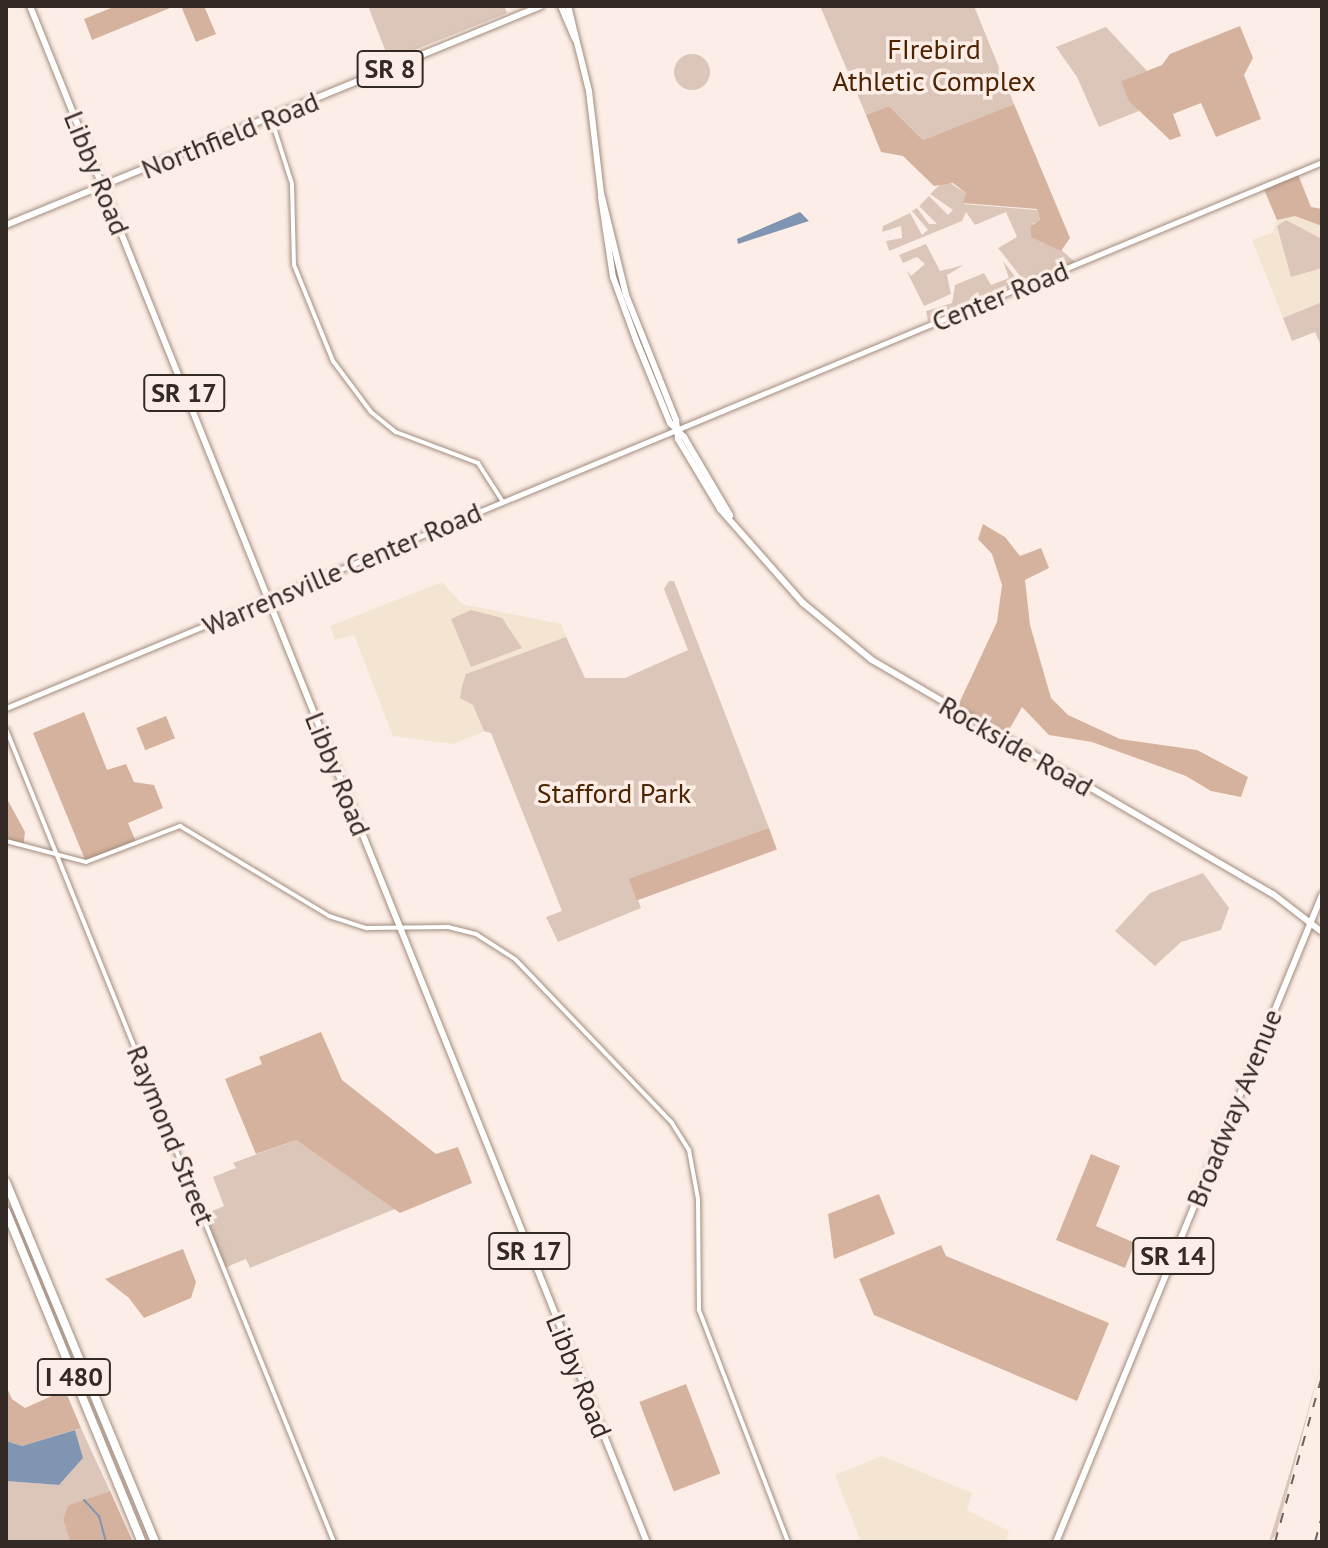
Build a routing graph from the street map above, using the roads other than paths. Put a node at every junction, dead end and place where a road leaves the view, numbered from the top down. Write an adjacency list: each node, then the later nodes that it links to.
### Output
1 (30, 6): 8 (main road, Libby Road / SR 17)
2 (541, 6): 6 (main road, Northfield Road / SR 8)
3 (561, 6): 5 (main road, Rockside Road)
4 (568, 6): 5 (main road, Rockside Road)
5 (579, 45): 10 (main road, Rockside Road)
6 (271, 118): 8 (main road, Northfield Road / SR 8); 11 (street)
7 (1322, 162): 10 (main road, Center Road)
8 (103, 186): 9 (main road, Northfield Road / SR 8); 12 (main road, Libby Road / SR 17)
9 (6, 225)
10 (677, 430): 11 (main road, Warrensville Center Road); 18 (main road, Rockside Road)
11 (503, 502): 12 (main road, Warrensville Center Road)
12 (268, 600): 13 (main road, Warrensville Center Road); 19 (main road, Libby Road / SR 17)
13 (6, 708)
14 (6, 729): 16 (street, Raymond Street)
15 (6, 841): 16 (street)
16 (57, 857): 19 (street); 27 (street, Raymond Street)
17 (1322, 895): 18 (main road, Broadway Avenue / SR 14)
18 (1312, 921): 20 (main road, Rockside Road); 30 (main road, Broadway Avenue / SR 14)
19 (399, 928): 28 (main road, Libby Road / SR 17); 29 (street)
20 (1322, 932)
21 (6, 1174): 24 (highway)
22 (6, 1182): 24 (highway, I 480)
23 (6, 1211): 25 (highway, I 480)
24 (35, 1249): 26 (highway, I 480)
25 (142, 1542)
26 (155, 1542)
27 (334, 1542)
28 (647, 1542)
29 (788, 1542)
30 (1056, 1542)

